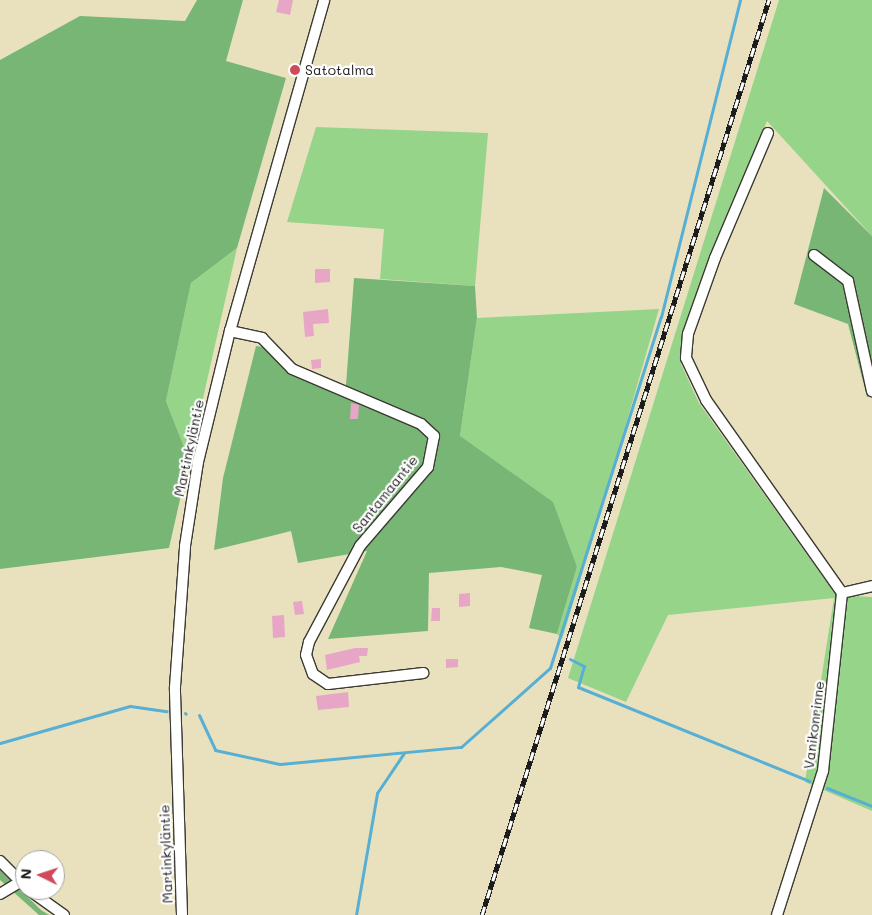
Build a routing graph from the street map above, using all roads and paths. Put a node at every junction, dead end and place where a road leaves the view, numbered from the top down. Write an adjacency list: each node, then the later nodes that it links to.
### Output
1 (324, 0): 4 (street, Martinkyläntie)
2 (768, 133): 7 (street)
3 (814, 255): 5 (street)
4 (230, 331): 8 (street, Santamaantie); 15 (street, Martinkyläntie)
5 (872, 390)
6 (872, 586): 7 (street)
7 (842, 593): 16 (street, Vanikonrinne)
8 (423, 673)
9 (0, 861): 10 (street)
10 (15, 876)
11 (15, 887): 12 (street)
12 (0, 894)
13 (43, 900): 14 (street)
14 (64, 915)
15 (182, 915)
16 (777, 915)

